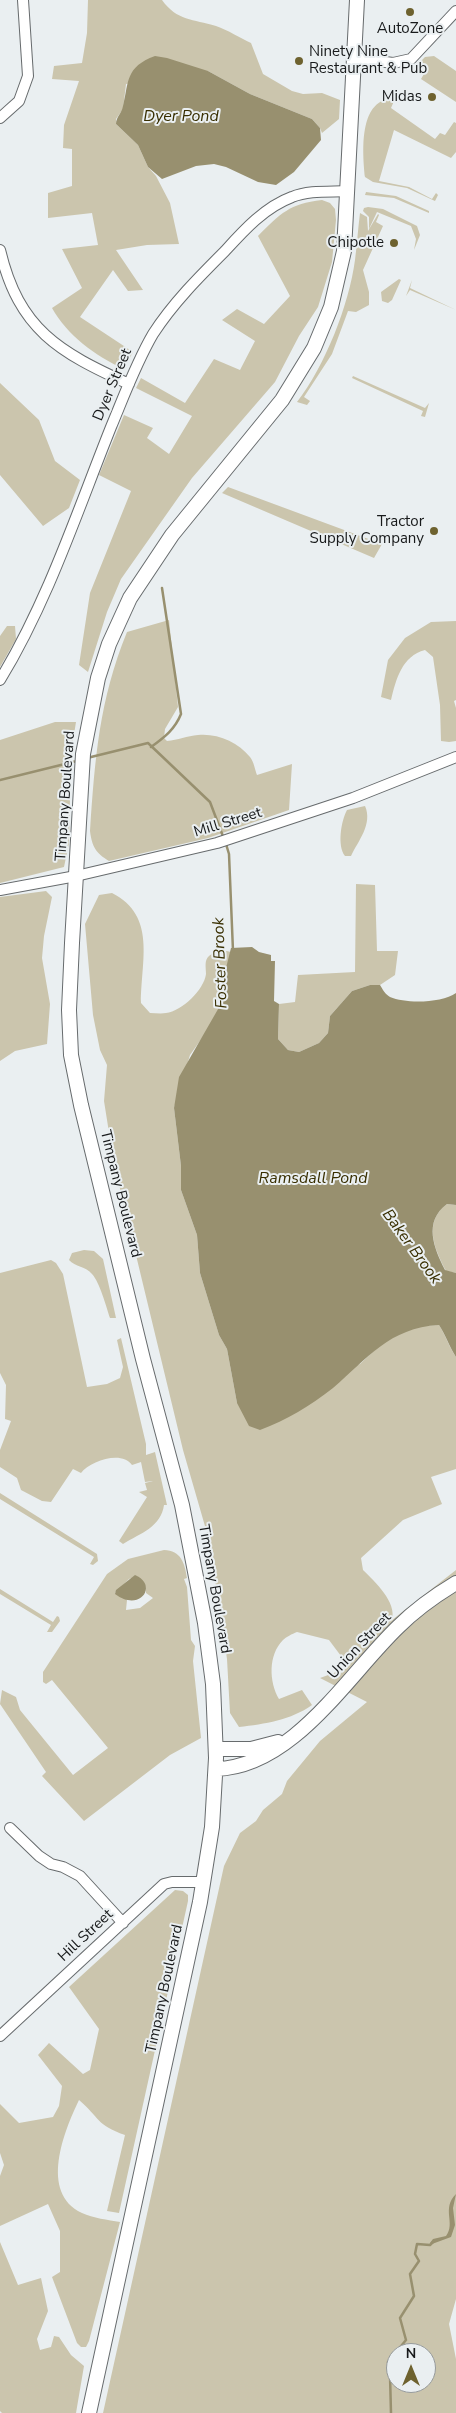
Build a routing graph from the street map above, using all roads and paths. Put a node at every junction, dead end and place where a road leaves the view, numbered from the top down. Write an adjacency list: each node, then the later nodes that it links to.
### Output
1 (23, 0): 5 (street)
2 (357, 0): 4 (main road, Timpany Boulevard)
3 (456, 11): 4 (street)
4 (356, 58): 6 (main road, Timpany Boulevard)
5 (0, 118)
6 (348, 191): 8 (street, Dyer Street); 11 (main road, Timpany Boulevard)
7 (0, 250): 8 (street)
8 (129, 384): 9 (street, Dyer Street)
9 (0, 680)
10 (456, 758): 11 (street, Mill Street)
11 (76, 876): 12 (street, Mill Street); 15 (main road, Timpany Boulevard)
12 (0, 890)
13 (456, 1583): 14 (main road, Union Street)
14 (292, 1736): 15 (main road); 16 (main road, Union Street)
15 (216, 1749): 16 (main road, Timpany Boulevard)
16 (216, 1769): 18 (main road, Timpany Boulevard)
17 (10, 1828): 19 (street)
18 (203, 1882): 19 (street, Hill Street); 21 (main road, Timpany Boulevard)
19 (123, 1923): 20 (street, Hill Street)
20 (0, 2036)
21 (89, 2413)

